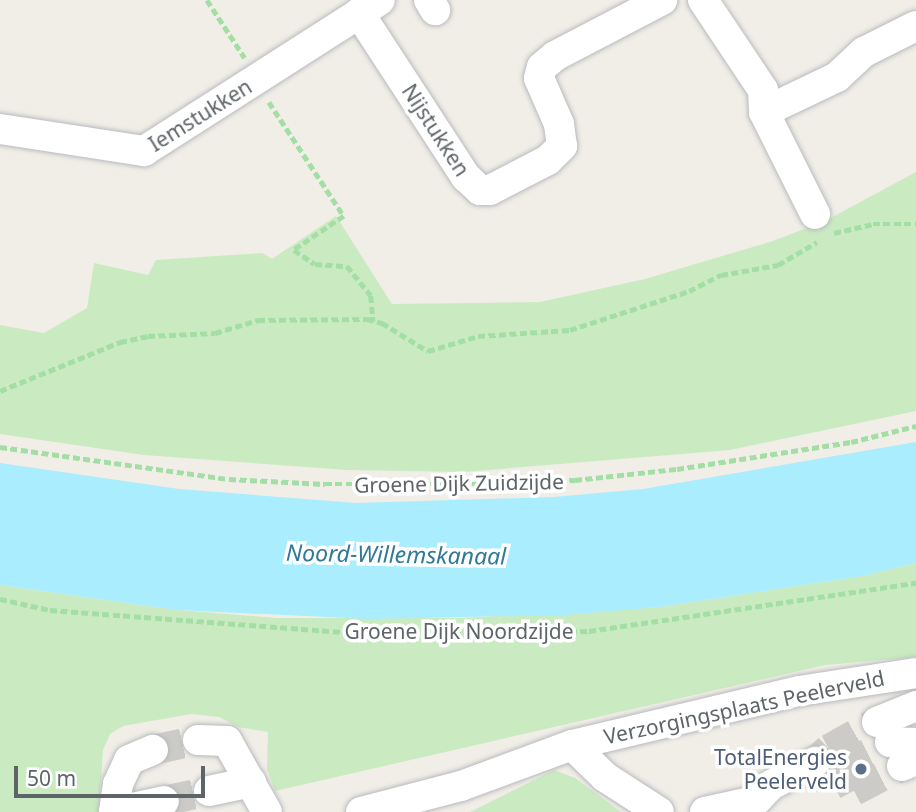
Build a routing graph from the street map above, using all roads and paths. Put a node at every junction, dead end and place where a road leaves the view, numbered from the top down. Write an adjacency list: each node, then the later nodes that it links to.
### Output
1 (207, 0): 6 (path)
2 (662, 0): 4 (street, Nijstukken)
3 (703, 0): 7 (street)
4 (369, 7): 6 (street, Iemstukken)
5 (916, 26): 7 (street)
6 (259, 78): 8 (street, Iemstukken); 11 (path)
7 (764, 112): 9 (street)
8 (0, 129)
9 (815, 214)
10 (916, 224): 11 (path)
11 (373, 321): 12 (path)
12 (0, 391)
13 (916, 426): 14 (path, Groene Dijk Zuidzijde)
14 (0, 447)
15 (916, 583): 16 (path, Groene Dijk Noordzijde)
16 (0, 599)
17 (916, 673): 20 (street, Verzorgingsplaats Peelerveld)
18 (916, 706): 21 (street, Verzorgingsplaats Peelerveld)
19 (198, 740): 24 (street)
20 (572, 745): 30 (street, Verzorgingsplaats Peelerveld); 31 (street, Verzorgingsplaats Peelerveld)
21 (900, 747)
22 (153, 750): 28 (street)
23 (816, 762): 27 (street)
24 (251, 782): 25 (street); 29 (street)
25 (209, 791)
26 (164, 801): 28 (street)
27 (748, 807): 32 (street)
28 (114, 812)
29 (267, 812)
30 (361, 812)
31 (659, 812)
32 (705, 812)

